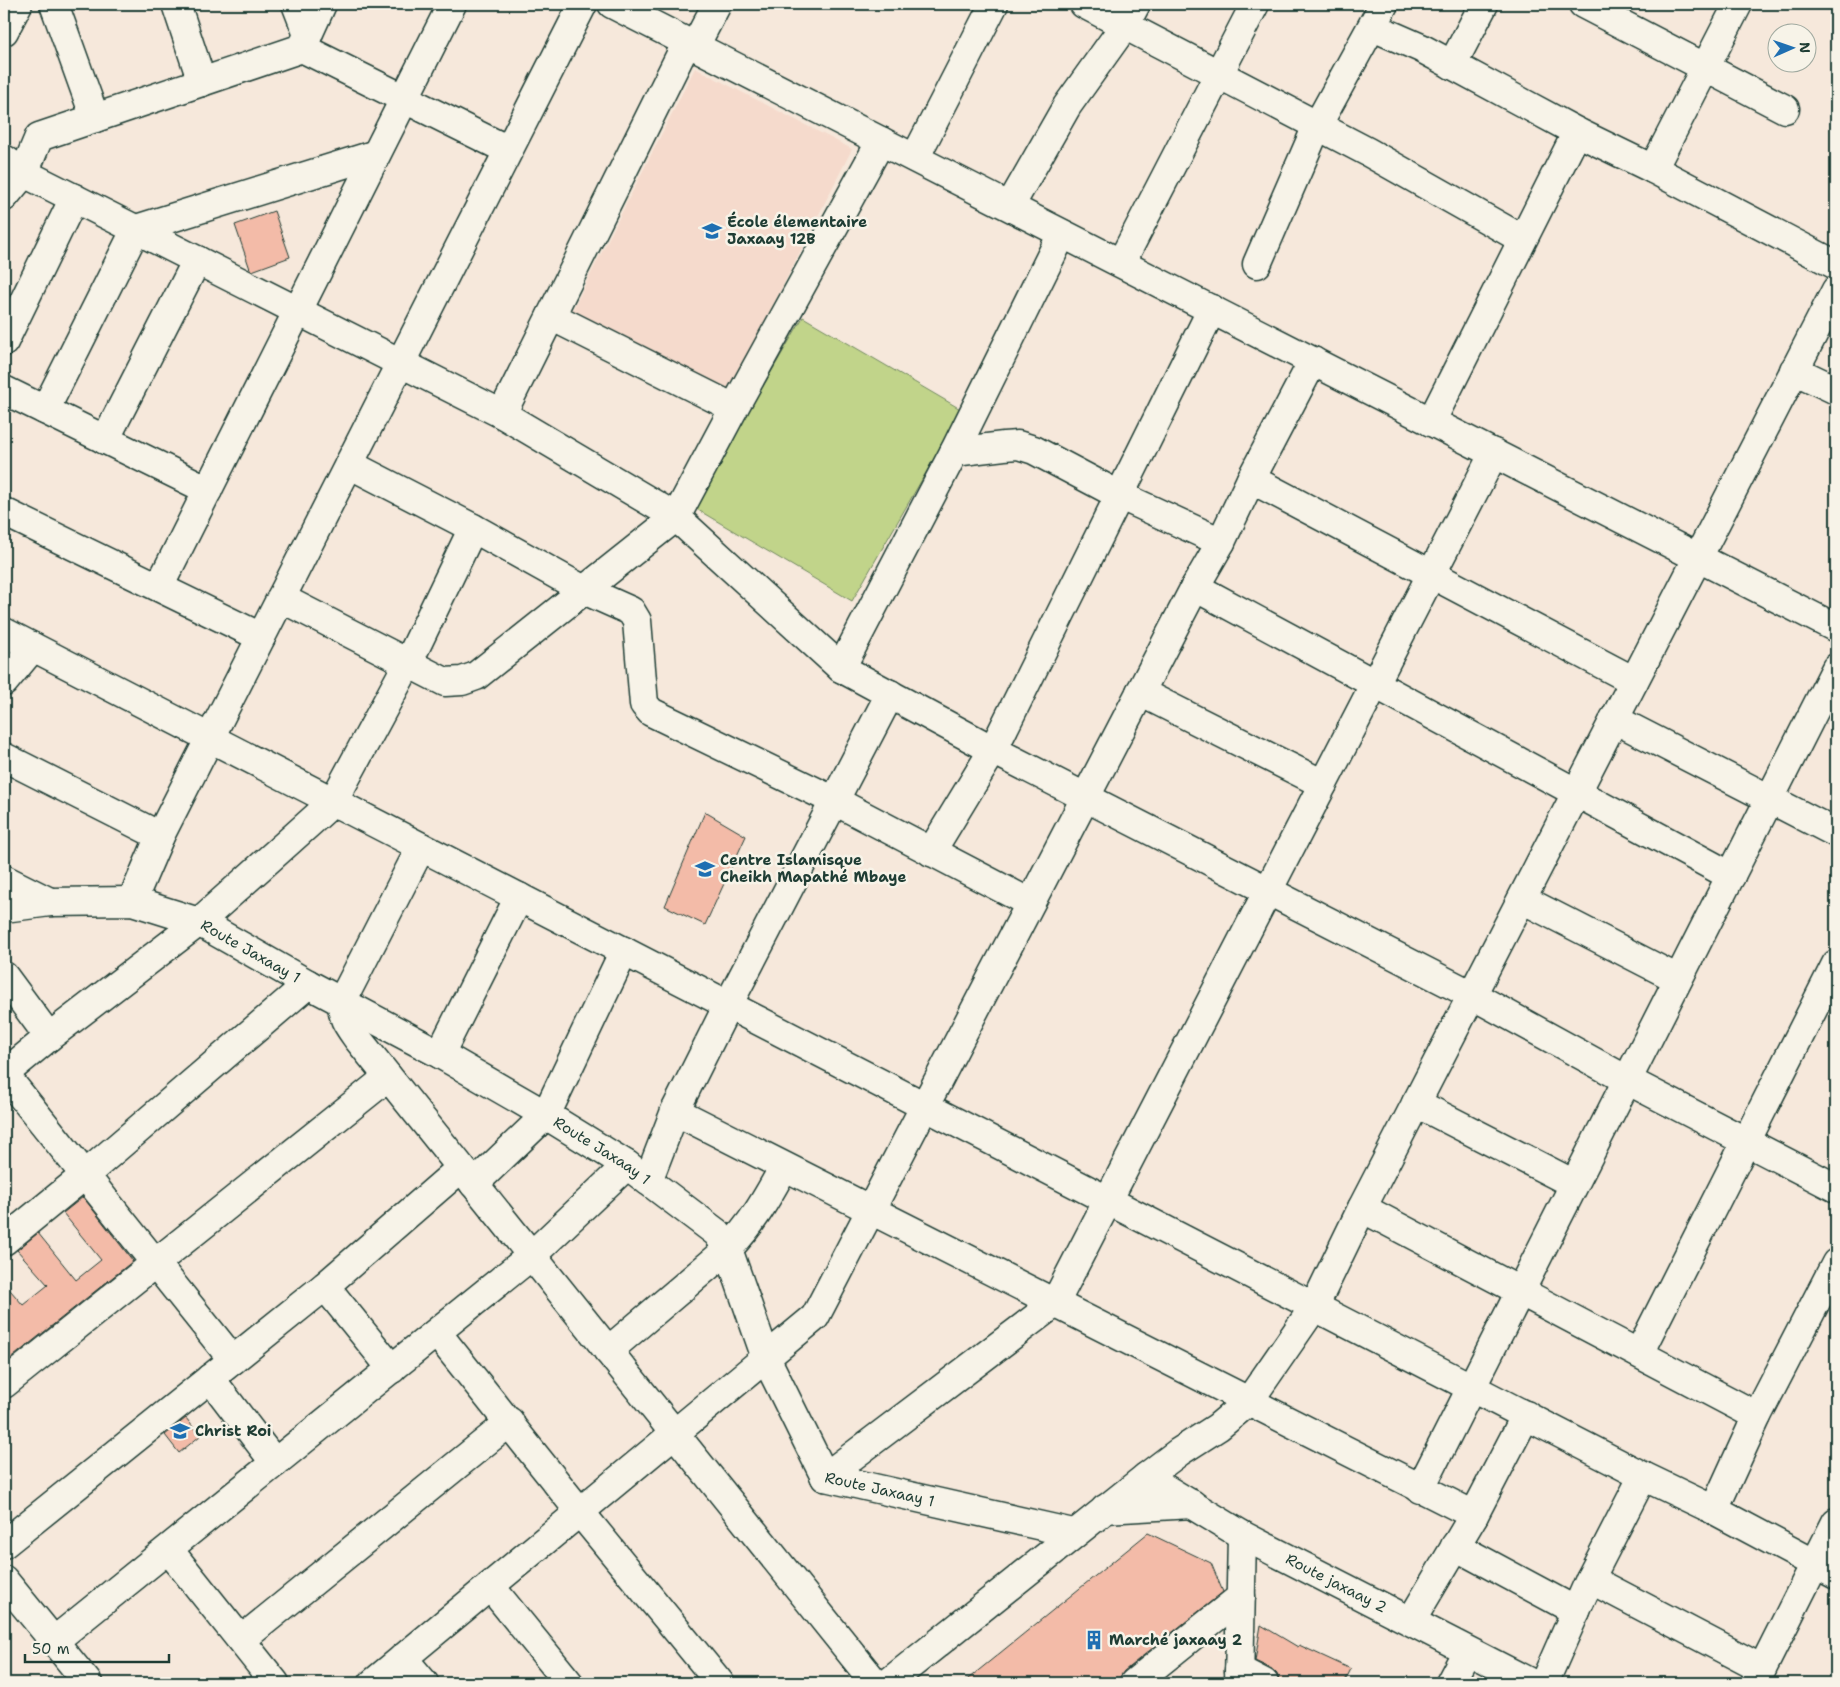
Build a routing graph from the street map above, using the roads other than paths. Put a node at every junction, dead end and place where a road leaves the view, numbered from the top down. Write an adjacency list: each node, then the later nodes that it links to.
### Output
1 (18, 4): 18 (street)
2 (54, 4): 27 (street)
3 (176, 4): 24 (street)
4 (296, 4): 19 (street)
5 (322, 4): 19 (street)
6 (452, 4): 25 (street)
7 (583, 4): 31 (street)
8 (612, 4): 20 (street)
9 (717, 4): 20 (street)
10 (994, 4): 33 (street)
11 (1084, 4): 16 (street)
12 (1254, 4): 23 (street)
13 (1484, 4): 21 (street)
14 (1738, 4): 22 (street)
15 (1599, 7): 22 (street)
16 (1131, 14): 23 (street); 38 (street)
17 (1378, 15): 21 (street); 28 (street)
18 (4, 31)
19 (305, 41): 24 (street); 25 (street)
20 (691, 44): 30 (street); 49 (street)
21 (1452, 65): 29 (street)
22 (1705, 67): 26 (street); 35 (street)
23 (1218, 74): 28 (street); 43 (street)
24 (202, 82): 27 (street)
25 (404, 98): 31 (street); 32 (street)
26 (1785, 109)
27 (95, 118): 34 (street)
28 (1318, 126): 41 (street); 44 (street)
29 (1577, 132): 35 (street); 41 (street)
30 (882, 141): 33 (street); 56 (street)
31 (508, 150): 52 (street)
32 (376, 154): 39 (street); 48 (street)
33 (916, 158): 38 (street)
34 (14, 166): 36 (street); 37 (street)
35 (1653, 169): 45 (street)
36 (4, 197)
37 (74, 198): 39 (street); 50 (street)
38 (1010, 206): 40 (street)
39 (136, 229): 42 (street); 57 (street)
40 (1062, 234): 43 (street); 61 (street)
41 (1522, 238): 59 (street)
42 (197, 260): 48 (street); 60 (street)
43 (1121, 263): 47 (street)
44 (1258, 264)
45 (1836, 264)
46 (1836, 290): 53 (street)
47 (1212, 309): 51 (street); 66 (street)
48 (298, 311): 52 (street); 65 (street)
49 (551, 316): 56 (street); 58 (street)
50 (4, 342)
51 (1313, 361): 59 (street); 64 (street)
52 (400, 363): 58 (street); 63 (street)
53 (1794, 370): 55 (street); 71 (street)
54 (4, 390): 57 (street)
55 (1836, 390)
56 (734, 408): 68 (street)
57 (45, 410): 60 (street)
58 (502, 414): 68 (street)
59 (1432, 422): 62 (street)
60 (105, 440): 65 (street)
61 (954, 452): 66 (street); 82 (street)
62 (1494, 453): 71 (street); 72 (street)
63 (349, 464): 69 (street); 76 (street)
64 (1251, 479): 70 (street); 72 (street)
65 (208, 490): 74 (street)
66 (1119, 495): 70 (street); 91 (street)
67 (4, 512): 74 (street)
68 (676, 518): 75 (street); 82 (street)
69 (473, 528): 75 (street); 81 (street)
70 (1221, 542): 73 (street)
71 (1698, 557): 77 (street); 84 (street)
72 (1431, 574): 84 (street); 86 (street)
73 (1195, 587): 86 (street); 87 (street)
74 (159, 588): 79 (street)
75 (584, 590): 81 (street); 97 (street)
76 (281, 598): 79 (street); 81 (street)
77 (1836, 628)
78 (4, 632): 80 (street)
79 (261, 637): 90 (street)
80 (33, 647): 85 (street); 90 (street)
81 (408, 663): 98 (street)
82 (841, 668): 88 (street)
83 (1836, 668): 96 (street)
84 (1634, 681): 89 (street)
85 (4, 682)
86 (1375, 684): 93 (street); 94 (street)
87 (1140, 692): 93 (street); 95 (street)
88 (890, 694): 91 (street); 97 (street)
89 (1614, 719): 94 (street); 96 (street)
90 (210, 738): 98 (street); 100 (street)
91 (993, 750): 95 (street); 102 (street)
92 (4, 757): 100 (street)
93 (1323, 784): 105 (street)
94 (1576, 793): 103 (street); 107 (street)
95 (1085, 797): 105 (street); 110 (street)
96 (1770, 799): 99 (street); 103 (street)
97 (835, 801): 102 (street); 120 (street)
98 (333, 802): 101 (street); 112 (street)
99 (1836, 833)
100 (160, 836): 108 (street)
101 (421, 847): 106 (street); 119 (street)
102 (931, 852): 110 (street)
103 (1731, 876): 116 (street)
104 (4, 879): 109 (street)
105 (1268, 891): 118 (street); 136 (street)
106 (519, 897): 113 (street); 122 (street)
107 (1522, 899): 116 (street); 118 (street)
108 (132, 901): 109 (street, Route Jaxaay 1); 112 (street, Route Jaxaay 1)
109 (50, 902): 111 (street, Route Jaxaay 1)
110 (1030, 903): 126 (street)
111 (4, 908)
112 (199, 922): 117 (street, Route Jaxaay 1); 121 (street)
113 (624, 952): 120 (street); 128 (street)
114 (1836, 964): 129 (street)
115 (4, 976): 121 (street)
116 (1678, 979): 124 (street)
117 (308, 984): 119 (street, Route Jaxaay 1); 132 (street)
118 (1472, 996): 124 (street); 125 (street)
119 (342, 1001): 122 (street, Route Jaxaay 1); 123 (street)
120 (728, 1005): 126 (street); 127 (street)
121 (49, 1037): 132 (street)
122 (440, 1054): 128 (street, Route Jaxaay 1)
123 (388, 1077): 133 (street); 142 (street)
124 (1627, 1080): 129 (street); 134 (street)
125 (1416, 1103): 134 (street); 137 (street)
126 (925, 1106): 136 (street); 138 (street)
127 (675, 1112): 130 (street); 131 (street)
128 (546, 1115): 131 (street, Route Jaxaay 1); 133 (street)
129 (1746, 1142): 135 (street); 150 (street)
130 (784, 1167): 138 (street); 140 (street)
131 (637, 1173): 140 (street, Route Jaxaay 1); 141 (street)
132 (85, 1175): 139 (street); 142 (street)
133 (467, 1176): 141 (street); 144 (street)
134 (1574, 1184): 145 (street)
135 (1836, 1188)
136 (1108, 1200): 146 (street); 147 (street)
137 (1362, 1208): 145 (street); 147 (street)
138 (870, 1210): 146 (street); 151 (street)
139 (4, 1241)
140 (728, 1249): 149 (street); 151 (street, Route Jaxaay 1)
141 (531, 1256): 148 (street); 149 (street)
142 (155, 1263): 152 (street); 155 (street)
143 (1836, 1263): 159 (street)
144 (325, 1286): 152 (street); 153 (street)
145 (1520, 1291): 150 (street); 156 (street)
146 (1055, 1303): 157 (street); 164 (street)
147 (1314, 1307): 156 (street); 157 (street)
148 (437, 1333): 153 (street); 160 (street)
149 (608, 1351): 161 (street)
150 (1639, 1354): 159 (street)
151 (766, 1358): 161 (street); 164 (street, Route Jaxaay 1)
152 (233, 1360): 154 (street)
153 (392, 1369): 162 (street)
154 (210, 1378): 162 (street); 175 (street)
155 (4, 1384)
156 (1471, 1387): 158 (street); 166 (street)
157 (1250, 1401): 165 (street); 166 (street)
158 (1526, 1415): 163 (street); 171 (street)
159 (1757, 1416): 169 (street)
160 (510, 1422): 170 (street); 185 (street)
161 (674, 1434): 170 (street); 197 (street)
162 (275, 1463): 177 (street)
163 (1643, 1476): 169 (street); 179 (street)
164 (825, 1477): 173 (street, Route Jaxaay 1)
165 (1146, 1477): 167 (street, Route jaxaay 2); 168 (street)
166 (1420, 1489): 171 (street)
167 (1192, 1504): 168 (street); 174 (street, Route jaxaay 2)
168 (1105, 1509): 173 (street)
169 (1714, 1510): 178 (street)
170 (580, 1512): 180 (street); 196 (street)
171 (1474, 1515): 176 (street)
172 (1836, 1522): 178 (street)
173 (1074, 1533): 198 (street)
174 (1242, 1535): 182 (street); 184 (street, Route jaxaay 2)
175 (4, 1544)
176 (1455, 1546): 183 (street); 184 (street)
177 (169, 1550): 185 (street); 186 (street)
178 (1826, 1570): 189 (street)
179 (1590, 1578): 183 (street); 189 (street)
180 (490, 1586): 188 (street); 195 (street)
181 (7, 1589): 186 (street)
182 (1241, 1597): 190 (street); 199 (street)
183 (1576, 1611): 203 (street)
184 (1411, 1621): 187 (street, Route jaxaay 2)
185 (241, 1640): 192 (street)
186 (54, 1641): 191 (street)
187 (1467, 1651): 201 (street); 202 (street, Route jaxaay 2)
188 (403, 1658): 193 (street); 194 (street)
189 (1758, 1676)
190 (1239, 1677): 200 (street)
191 (85, 1682)
192 (275, 1683)
193 (373, 1683)
194 (424, 1683)
195 (570, 1683)
196 (720, 1683)
197 (875, 1683)
198 (888, 1683)
199 (1134, 1683)
200 (1264, 1683)
201 (1450, 1683)
202 (1531, 1683)
203 (1544, 1683)

